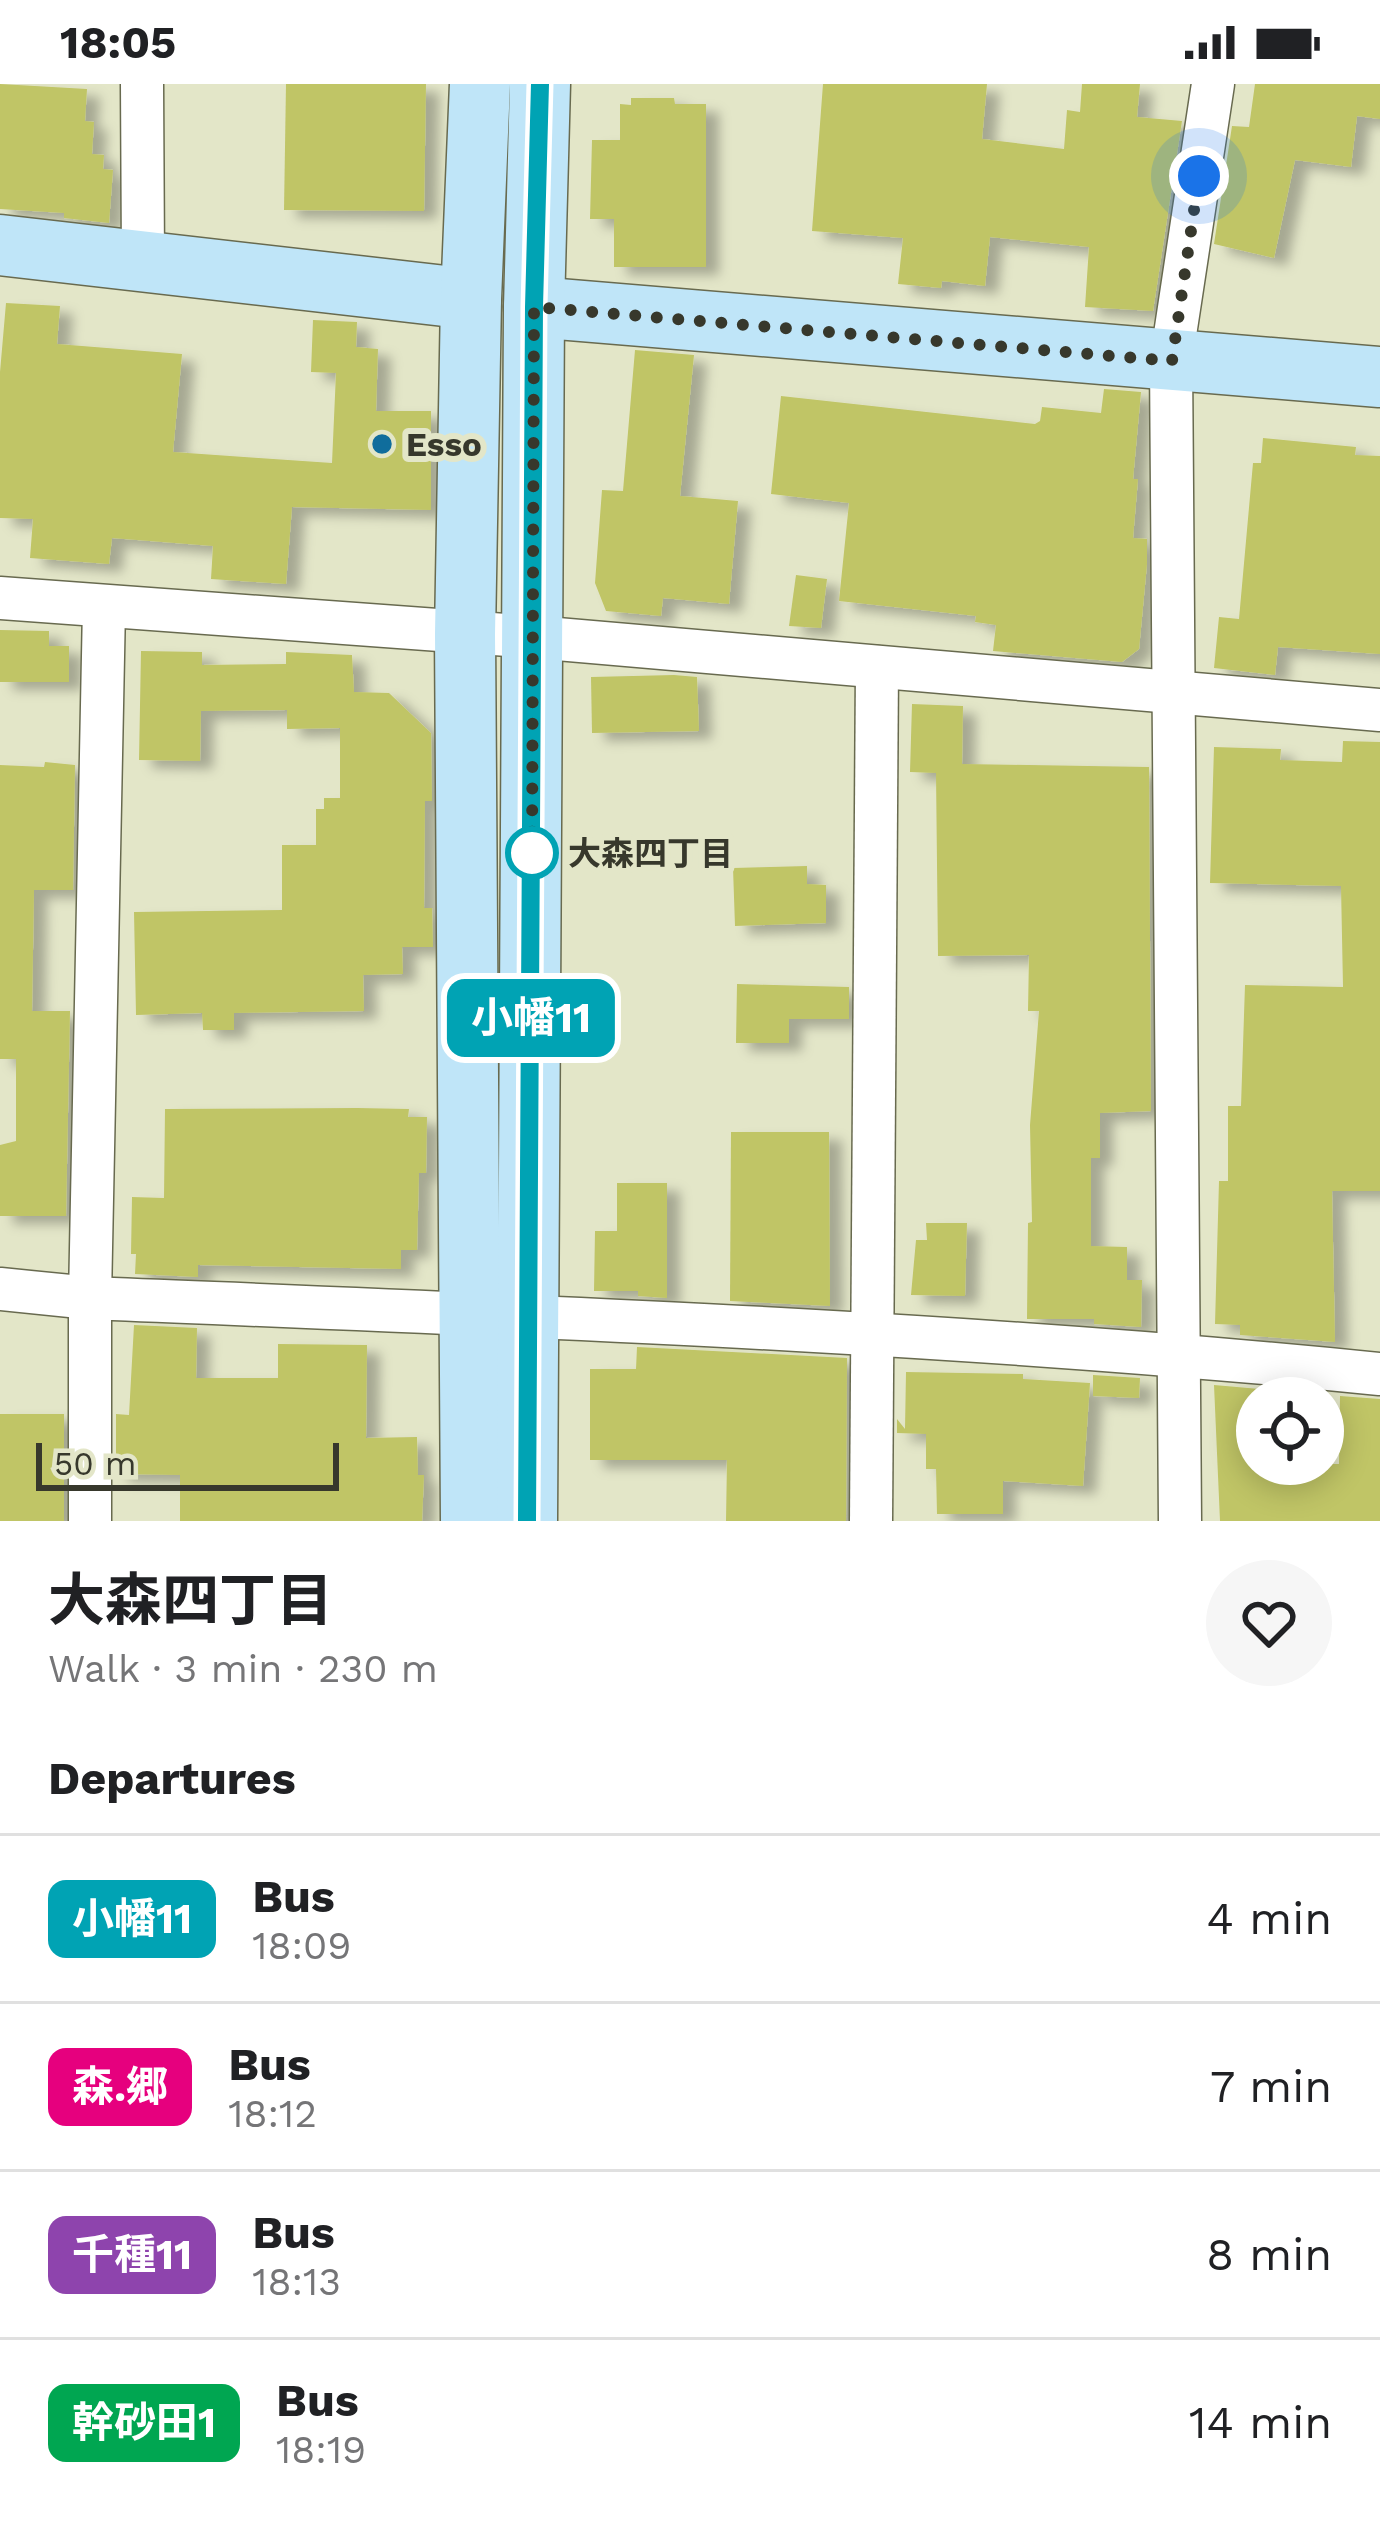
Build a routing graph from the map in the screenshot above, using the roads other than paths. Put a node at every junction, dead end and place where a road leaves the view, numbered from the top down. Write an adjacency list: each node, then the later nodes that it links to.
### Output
1 (142, 84): 6 (street)
2 (480, 84): 7 (street)
3 (540, 84): 8 (street)
4 (1213, 84): 9 (street)
5 (0, 245): 6 (street)
6 (143, 259): 7 (street)
7 (471, 299): 13 (street)
8 (534, 307): 9 (street); 14 (street)
9 (1172, 361): 10 (street); 16 (street)
10 (1380, 377)
11 (0, 598): 12 (street)
12 (104, 608): 13 (street); 19 (street)
13 (465, 634): 14 (street); 20 (street)
14 (534, 637): 15 (street); 20 (street)
15 (877, 667): 16 (street); 21 (street)
16 (1175, 689): 17 (street); 22 (street)
17 (1380, 710)
18 (0, 1289): 19 (street)
19 (90, 1298): 20 (street); 24 (street)
20 (500, 1316): 21 (street); 25 (street); 26 (street)
21 (872, 1332): 22 (street); 27 (street)
22 (1181, 1354): 23 (street); 28 (street)
23 (1380, 1374)
24 (90, 1521)
25 (472, 1521)
26 (527, 1521)
27 (871, 1521)
28 (1180, 1521)

